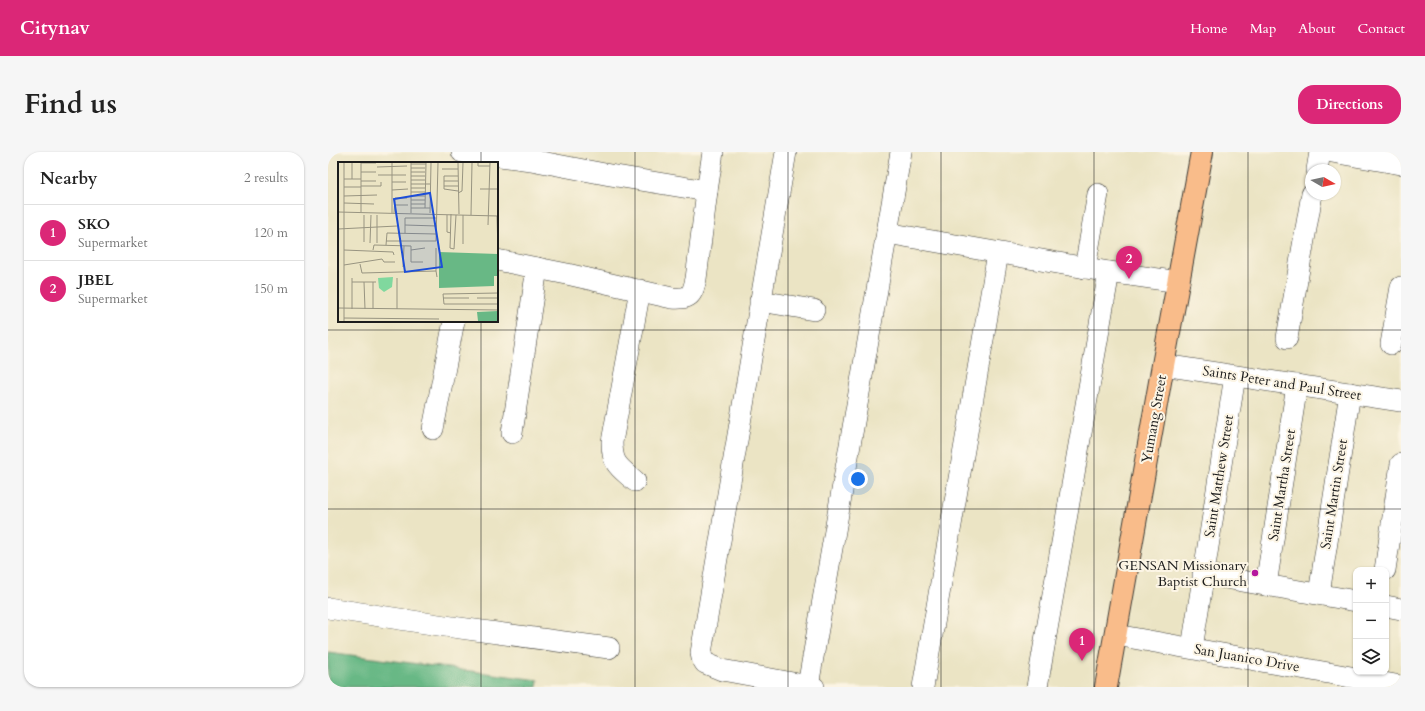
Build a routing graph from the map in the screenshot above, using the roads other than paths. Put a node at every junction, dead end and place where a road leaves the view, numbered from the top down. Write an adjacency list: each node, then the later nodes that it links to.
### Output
1 (462, 152): 10 (street)
2 (713, 152): 10 (street)
3 (786, 152): 22 (street)
4 (901, 152): 13 (street)
5 (1202, 152): 19 (main road, Yumang Street)
6 (1320, 152): 8 (street)
7 (1332, 152): 9 (street)
8 (1317, 164)
9 (1401, 164)
10 (707, 191): 21 (street)
11 (1098, 194): 17 (street)
12 (1311, 200): 25 (street)
13 (887, 233): 14 (street); 47 (street)
14 (998, 253): 17 (street); 49 (street)
15 (498, 260): 16 (street)
16 (537, 268): 21 (street); 33 (street)
17 (1085, 268): 18 (street)
18 (1109, 272): 19 (street); 50 (street)
19 (1179, 282): 27 (main road, Yumang Street)
20 (1401, 287): 26 (street)
21 (640, 290): 35 (street)
22 (760, 301): 23 (street); 47 (street)
23 (814, 310)
24 (454, 322): 32 (street)
25 (1287, 338)
26 (1390, 344)
27 (1163, 365): 28 (street, Saints Peter and Paul Street); 44 (main road, Yumang Street)
28 (1235, 376): 29 (street, Saints Peter and Paul Street); 37 (street, Saint Matthew Street)
29 (1297, 385): 30 (street, Saints Peter and Paul Street); 38 (street, Saint Martha Street)
30 (1350, 393): 31 (street, Saints Peter and Paul Street); 39 (street, Saint Martin Street)
31 (1401, 401)
32 (433, 429)
33 (512, 433)
34 (1401, 464): 36 (street)
35 (635, 481)
36 (1385, 567)
37 (1204, 574): 38 (street); 46 (street, Saint Matthew Street)
38 (1266, 585): 39 (street)
39 (1319, 594): 40 (street)
40 (1353, 600)
41 (1389, 607): 43 (street)
42 (328, 608): 45 (street)
43 (1401, 609)
44 (1116, 635): 46 (street, San Juanico Drive); 51 (main road, Yumang Street)
45 (609, 648)
46 (1192, 648): 48 (street, San Juanico Drive)
47 (811, 686)
48 (1401, 686)
49 (923, 687)
50 (1037, 687)
51 (1106, 687)

